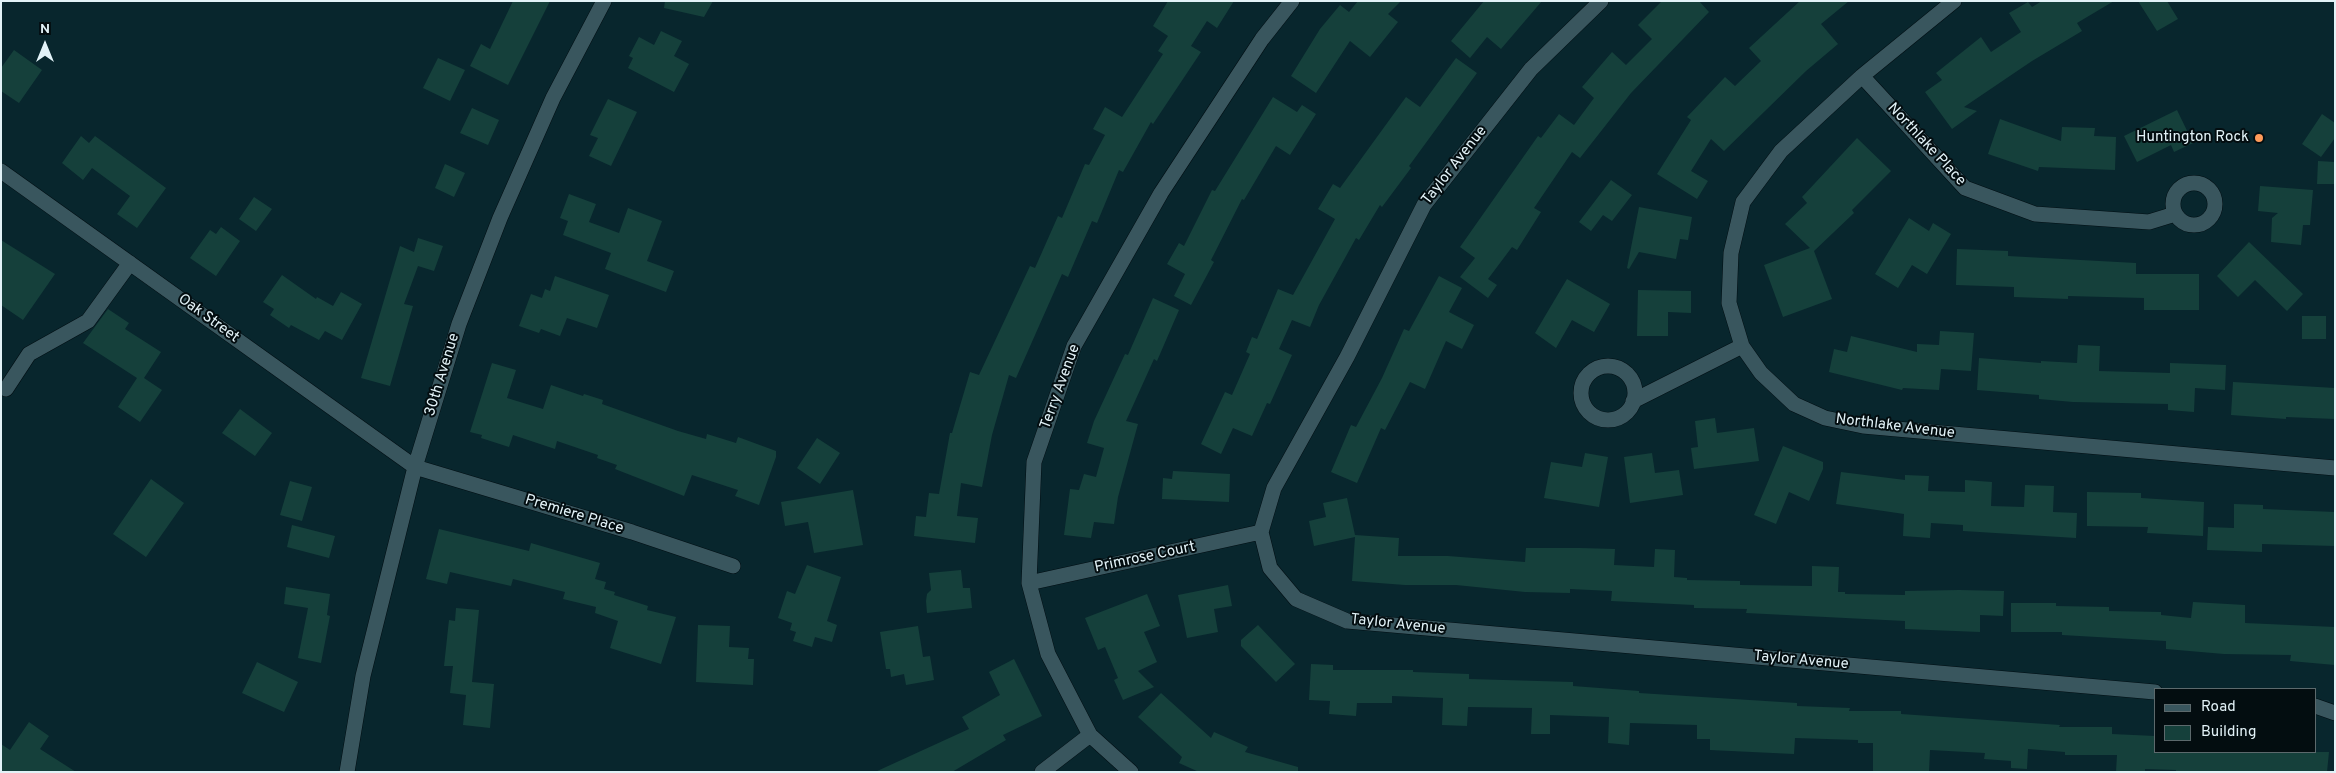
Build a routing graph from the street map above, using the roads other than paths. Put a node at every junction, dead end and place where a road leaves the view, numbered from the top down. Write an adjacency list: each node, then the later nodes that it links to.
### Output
1 (604, 1): 12 (street, 30th Avenue)
2 (1292, 1): 16 (street, Terry Avenue)
3 (1601, 1): 14 (street, Taylor Avenue)
4 (1954, 1): 5 (street, Northlake Avenue)
5 (1862, 76): 7 (street, Northlake Place); 9 (street, Northlake Avenue)
6 (1, 171): 8 (street, Oak Street)
7 (2175, 214)
8 (130, 263): 10 (street); 12 (street, Oak Street)
9 (1742, 346): 11 (street); 13 (street, Northlake Avenue)
10 (6, 389)
11 (1633, 401)
12 (415, 467): 15 (street, Premiere Place); 21 (street, 30th Avenue)
13 (2335, 468)
14 (1261, 532): 16 (street, Primrose Court); 17 (street, Taylor Avenue)
15 (733, 566)
16 (1029, 583): 20 (street, Terry Avenue)
17 (2154, 692)
18 (2316, 706): 19 (street)
19 (2335, 713)
20 (1090, 735): 22 (street); 23 (street, Terry Avenue)
21 (347, 772)
22 (1042, 772)
23 (1130, 772)

